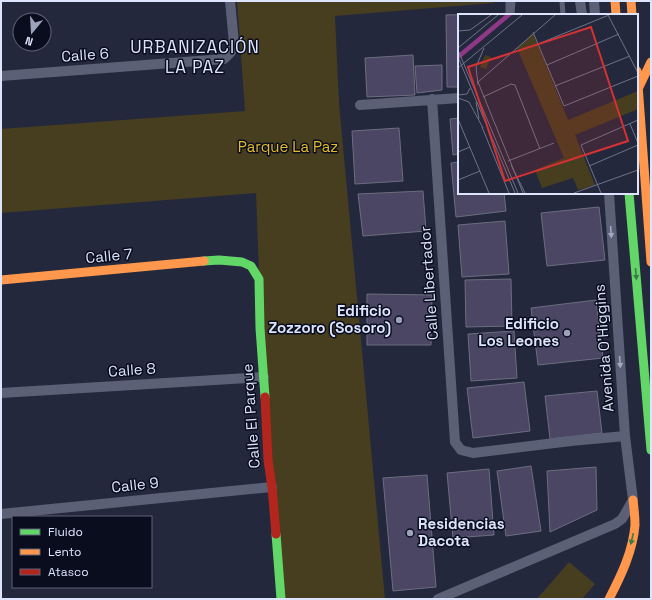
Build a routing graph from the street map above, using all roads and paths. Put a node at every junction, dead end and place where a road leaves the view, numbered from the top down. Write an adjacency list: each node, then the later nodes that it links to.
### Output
1 (230, 1): 17 (street, Calle 6)
2 (508, 1): 9 (lane)
3 (513, 1): 10 (lane)
4 (562, 1): 11 (lane)
5 (580, 1): 12 (street)
6 (594, 1): 13 (street)
7 (615, 1): 14 (main road)
8 (631, 1): 15 (main road)
9 (508, 14)
10 (512, 14)
11 (563, 14)
12 (582, 14)
13 (595, 14)
14 (616, 14)
15 (632, 14)
16 (651, 62): 18 (main road)
17 (1, 76)
18 (638, 87): 25 (main road)
19 (458, 98): 20 (street)
20 (432, 100): 21 (street); 29 (street, Calle Libertador)
21 (360, 105)
22 (609, 194): 29 (street, Avenida O'Higgins, one-way to 29)
23 (629, 194): 30 (main road, one-way to 30)
24 (219, 260): 26 (main road, Calle 7); 27 (main road, Calle El Parque)
25 (651, 262)
26 (1, 280)
27 (264, 377): 28 (street, Calle 8); 31 (main road, Calle El Parque)
28 (1, 393)
29 (625, 436): 32 (street, Avenida O'Higgins)
30 (651, 450)
31 (272, 487): 33 (street, Calle 9); 34 (main road, Calle El Parque)
32 (633, 500): 35 (street); 36 (main road, one-way to 36)
33 (1, 514)
34 (281, 599)
35 (438, 599)
36 (609, 599)

